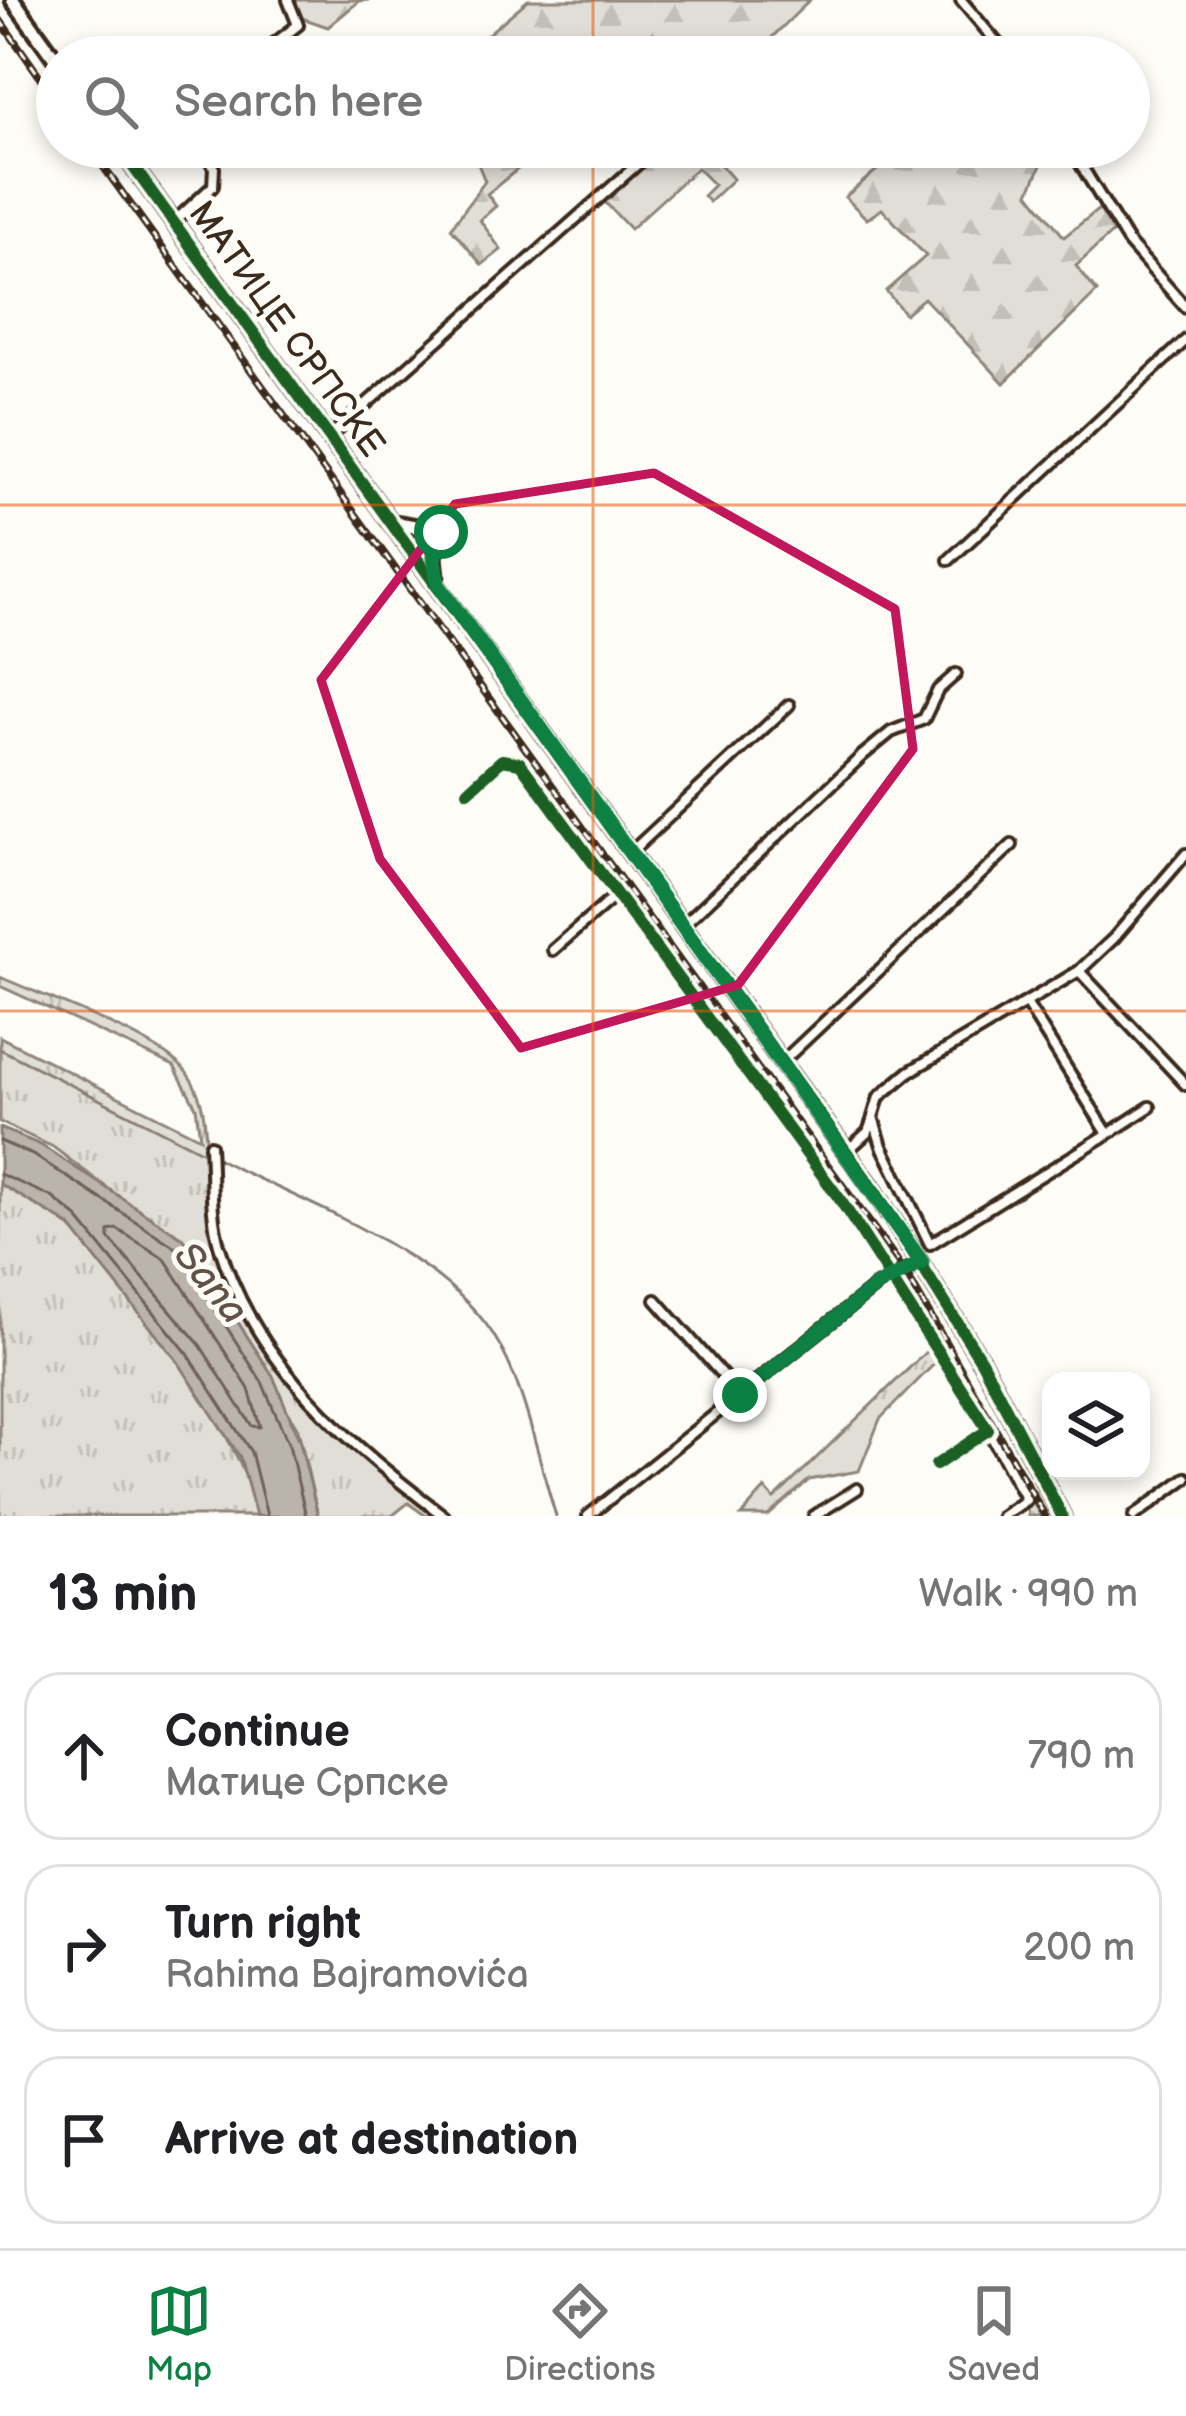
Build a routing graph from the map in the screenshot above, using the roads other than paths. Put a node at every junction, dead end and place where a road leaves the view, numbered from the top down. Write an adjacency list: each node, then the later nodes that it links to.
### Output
1 (13, 0): 4 (main road)
2 (288, 0): 5 (street)
3 (961, 0): 6 (street)
4 (39, 36)
5 (284, 36)
6 (991, 36)
7 (134, 168): 11 (main road, МАТИЦЕ СРПСКЕ)
8 (214, 168): 11 (street)
9 (633, 168): 14 (street)
10 (1083, 168): 12 (street)
11 (173, 222): 14 (main road, МАТИЦЕ СРПСКЕ)
12 (1186, 308)
13 (1186, 340): 16 (street)
14 (330, 436): 15 (main road, МАТИЦЕ СРПСКЕ)
15 (394, 523): 17 (main road, МАТИЦЕ СРПСКЕ); 17 (main road)
16 (949, 560)
17 (438, 584): 22 (main road)
18 (956, 674): 25 (street)
19 (789, 705): 22 (street)
20 (468, 790): 24 (street)
21 (1012, 845): 29 (street)
22 (630, 853): 25 (main road)
23 (1186, 854): 27 (street)
24 (615, 896): 26 (street); 37 (street)
25 (683, 925): 29 (main road)
26 (553, 950)
27 (1079, 970): 28 (street); 30 (street)
28 (1026, 1003): 32 (street); 33 (street)
29 (782, 1061): 35 (main road)
30 (1186, 1085)
31 (1150, 1107): 33 (street)
32 (874, 1117): 33 (street); 35 (street)
33 (1108, 1134)
34 (211, 1145): 44 (street)
35 (847, 1151): 36 (main road)
36 (922, 1262): 37 (street); 48 (main road)
37 (892, 1276): 39 (street); 40 (street)
38 (656, 1300): 39 (street)
39 (740, 1395): 45 (street)
40 (988, 1430): 41 (street); 47 (street)
41 (936, 1465)
42 (1186, 1478): 49 (street)
43 (857, 1489): 46 (street)
44 (444, 1516)
45 (588, 1516)
46 (814, 1516)
47 (1002, 1516)
48 (1062, 1516)
49 (1135, 1516)

